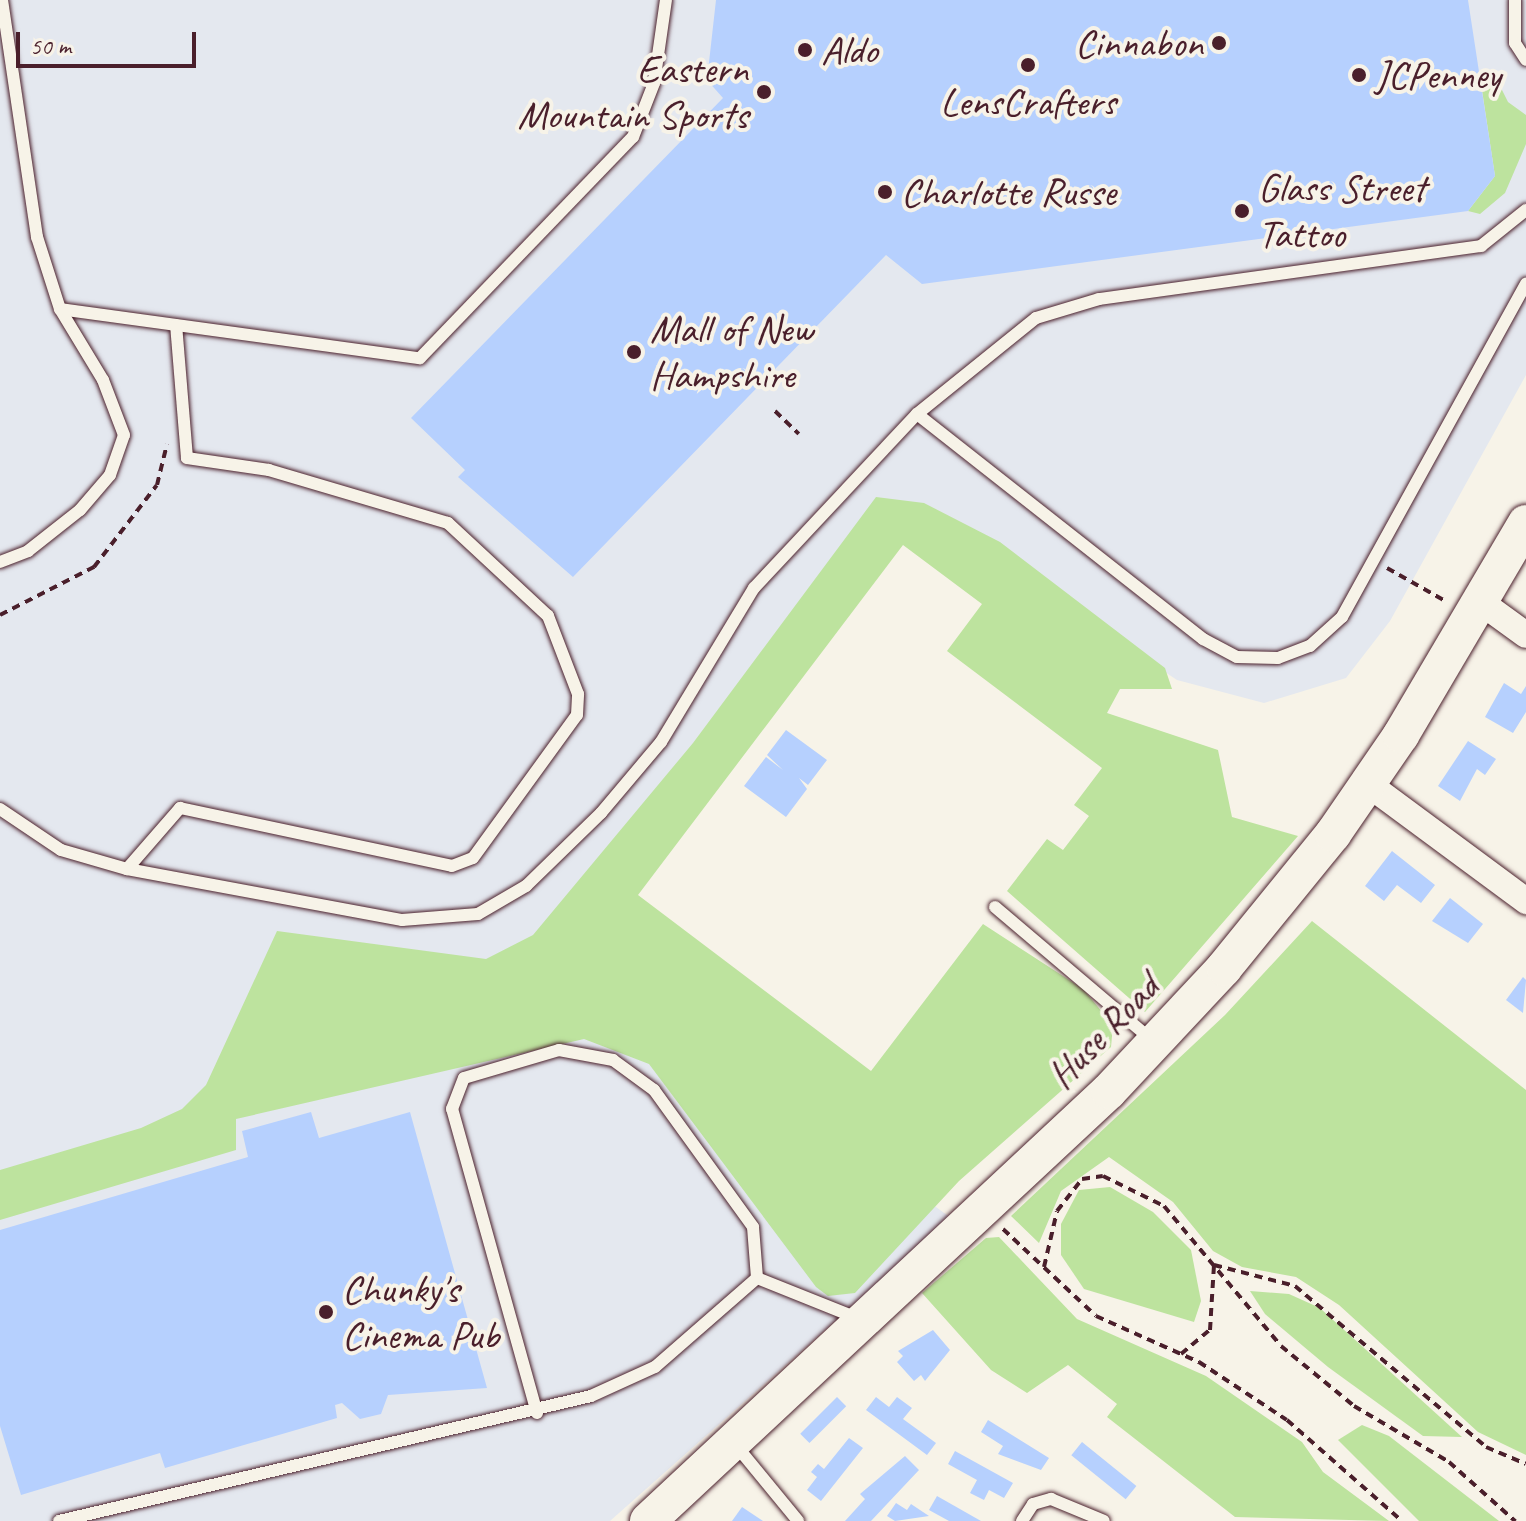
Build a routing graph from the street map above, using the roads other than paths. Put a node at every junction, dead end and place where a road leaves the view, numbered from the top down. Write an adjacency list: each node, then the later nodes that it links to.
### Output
1 (2, 0): 7 (lane)
2 (666, 0): 8 (lane)
3 (1515, 0): 4 (lane)
4 (1526, 60)
5 (1526, 210): 9 (lane)
6 (1526, 283): 9 (lane)
7 (60, 309): 8 (lane); 11 (lane)
8 (176, 325): 16 (lane)
9 (917, 414): 16 (lane)
10 (1526, 523): 12 (street, Huse Road)
11 (0, 562)
12 (1469, 605): 13 (street); 14 (street, Huse Road)
13 (1526, 635)
14 (1368, 784): 17 (street); 19 (street, Huse Road)
15 (0, 809): 16 (lane)
16 (127, 869)
17 (1526, 901)
18 (995, 907): 19 (lane)
19 (1155, 1043): 21 (street, Huse Road)
20 (757, 1278): 21 (lane); 22 (lane); 22 (lane)
21 (862, 1320): 23 (street, Huse Road)
22 (537, 1413): 24 (lane)
23 (732, 1441): 25 (street, Huse Road); 26 (lane)
24 (59, 1521)
25 (648, 1521)
26 (798, 1521)
27 (1022, 1521): 28 (lane)
28 (1104, 1521)

